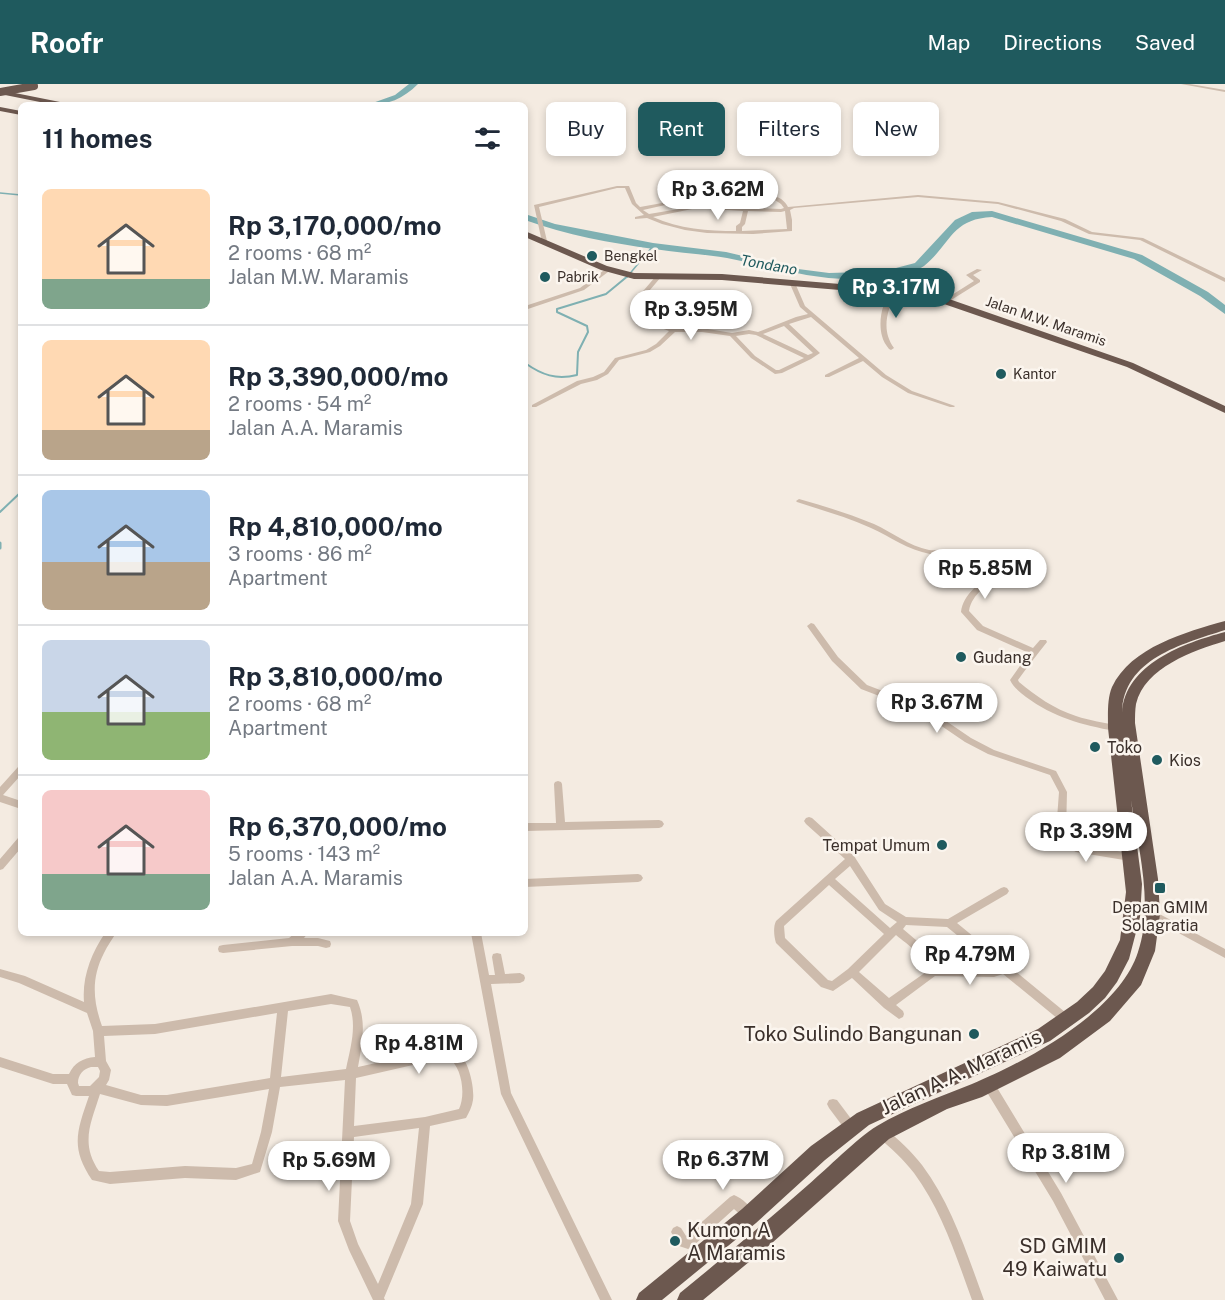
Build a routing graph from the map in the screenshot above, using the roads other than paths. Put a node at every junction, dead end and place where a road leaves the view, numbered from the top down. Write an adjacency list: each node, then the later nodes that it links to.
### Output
1 (18, 84): 6 (highway)
2 (42, 84): 4 (highway)
3 (1183, 84): 5 (street)
4 (30, 85): 6 (highway, bridge); 7 (highway)
5 (1225, 92)
6 (2, 94): 7 (highway); 8 (highway)
7 (36, 98): 9 (highway)
8 (19, 102)
9 (53, 102)
10 (0, 109): 11 (highway)
11 (18, 112)
12 (774, 197): 16 (street)
13 (690, 199): 14 (street)
14 (639, 209): 17 (street); 21 (street)
15 (746, 209): 16 (street); 17 (street); 19 (street)
16 (788, 209): 19 (street); 25 (street)
17 (647, 216): 18 (street); 19 (street)
18 (637, 218)
19 (740, 232)
20 (528, 235): 21 (highway)
21 (544, 239): 22 (highway)
22 (609, 269): 24 (highway, Jalan M.W. Maramis); 29 (street)
23 (979, 270): 28 (street)
24 (658, 277): 26 (highway, Jalan M.W. Maramis); 32 (street)
25 (1225, 280)
26 (793, 284): 27 (highway, Jalan M.W. Maramis); 30 (street)
27 (893, 292): 28 (highway, Jalan M.W. Maramis); 35 (street)
28 (946, 302): 41 (highway, Jalan M.W. Maramis)
29 (528, 307)
30 (812, 315): 31 (street); 37 (street)
31 (785, 323): 33 (street); 36 (street)
32 (673, 330): 34 (street); 39 (street)
33 (758, 334): 34 (street); 36 (street)
34 (732, 335): 36 (street)
35 (891, 348)
36 (809, 358)
37 (864, 358): 38 (street); 40 (street)
38 (827, 376)
39 (534, 406)
40 (952, 406)
41 (1225, 410)
42 (799, 501): 47 (street)
43 (1225, 625): 48 (highway)
44 (811, 626): 59 (street)
45 (1225, 636): 66 (highway, Jalan A.A. Maramis)
46 (1043, 642): 47 (street)
47 (1034, 652): 48 (street)
48 (1115, 728): 59 (highway)
49 (18, 772): 51 (street)
50 (558, 784): 56 (street)
51 (0, 793)
52 (0, 798): 53 (street)
53 (18, 804)
54 (809, 821): 60 (street)
55 (659, 824): 56 (street)
56 (561, 826): 57 (street)
57 (528, 827)
58 (18, 845): 61 (street)
59 (1130, 857): 90 (highway)
60 (851, 859): 63 (street); 68 (street)
61 (0, 866)
62 (638, 878): 64 (street)
63 (829, 879): 68 (street); 81 (street)
64 (528, 883)
65 (1004, 891): 67 (street)
66 (1152, 914): 77 (street); 97 (highway, Jalan A.A. Maramis)
67 (949, 923): 68 (street); 75 (street)
68 (896, 928): 73 (street); 81 (street)
69 (109, 936): 88 (street)
70 (299, 936): 72 (street)
71 (477, 936): 85 (street)
72 (291, 942): 74 (street); 76 (street)
73 (912, 944): 75 (street); 80 (street)
74 (326, 945)
75 (977, 946): 79 (street)
76 (223, 949)
77 (1225, 954)
78 (497, 957): 84 (street)
79 (1004, 969): 80 (street); 90 (street)
80 (931, 971): 86 (street)
81 (852, 972): 86 (street)
82 (0, 973): 88 (street)
83 (520, 978): 84 (street)
84 (501, 979): 85 (street)
85 (484, 980): 108 (street)
86 (888, 1005): 89 (street)
87 (283, 1009): 91 (street); 94 (street); 96 (street)
88 (91, 1010): 91 (street)
89 (899, 1014)
90 (1067, 1020): 101 (highway)
91 (98, 1031): 93 (street)
92 (0, 1062): 95 (street)
93 (101, 1063): 95 (street); 98 (street)
94 (351, 1074): 96 (street); 100 (street); 102 (street)
95 (72, 1079): 98 (street)
96 (274, 1083): 98 (street); 98 (street)
97 (989, 1085): 103 (highway, Jalan A.A. Maramis); 112 (street)
98 (97, 1088)
99 (833, 1104): 101 (street)
100 (425, 1122): 102 (street); 107 (street)
101 (850, 1128): 104 (highway)
102 (348, 1132): 107 (street)
103 (882, 1133): 105 (highway, Jalan A.A. Maramis); 111 (street)
104 (756, 1209): 105 (highway); 106 (street); 109 (highway)
105 (780, 1224): 110 (highway, Jalan A.A. Maramis)
106 (677, 1233)
107 (379, 1298)
108 (606, 1300)
109 (646, 1300)
110 (687, 1300)
111 (978, 1300)
112 (1112, 1300)

